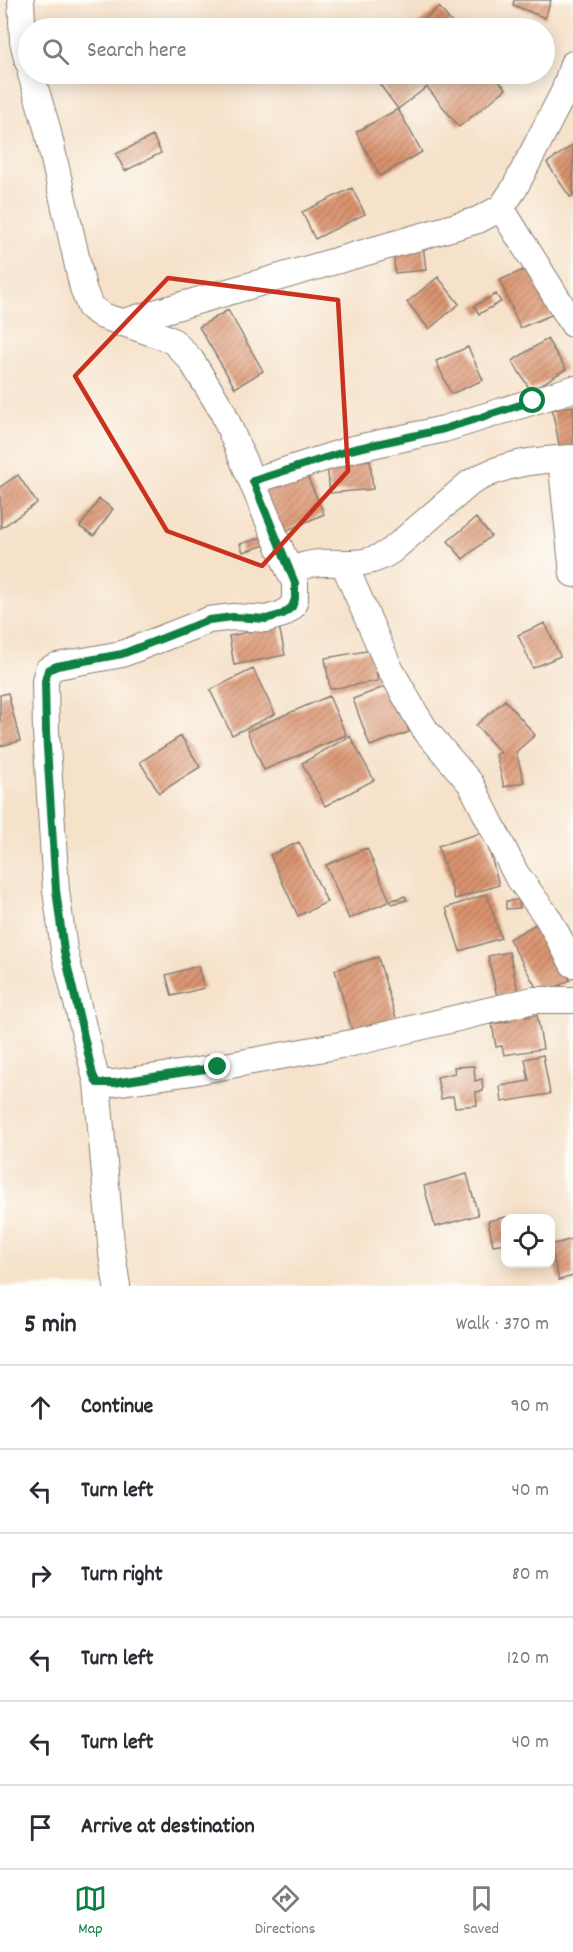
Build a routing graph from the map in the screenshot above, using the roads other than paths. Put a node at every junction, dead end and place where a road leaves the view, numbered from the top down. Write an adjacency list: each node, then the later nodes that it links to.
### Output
1 (21, 0): 2 (street)
2 (22, 18)
3 (573, 64): 5 (street)
4 (34, 84): 6 (street)
5 (501, 208): 6 (street); 7 (street)
6 (120, 323): 10 (street)
7 (573, 324)
8 (573, 389): 10 (street)
9 (567, 459): 11 (street); 13 (street)
10 (253, 481): 12 (street)
11 (344, 564): 12 (street); 14 (street)
12 (289, 570): 16 (street)
13 (573, 574)
14 (573, 963)
15 (573, 1000): 16 (street)
16 (97, 1083): 17 (street)
17 (117, 1286)

